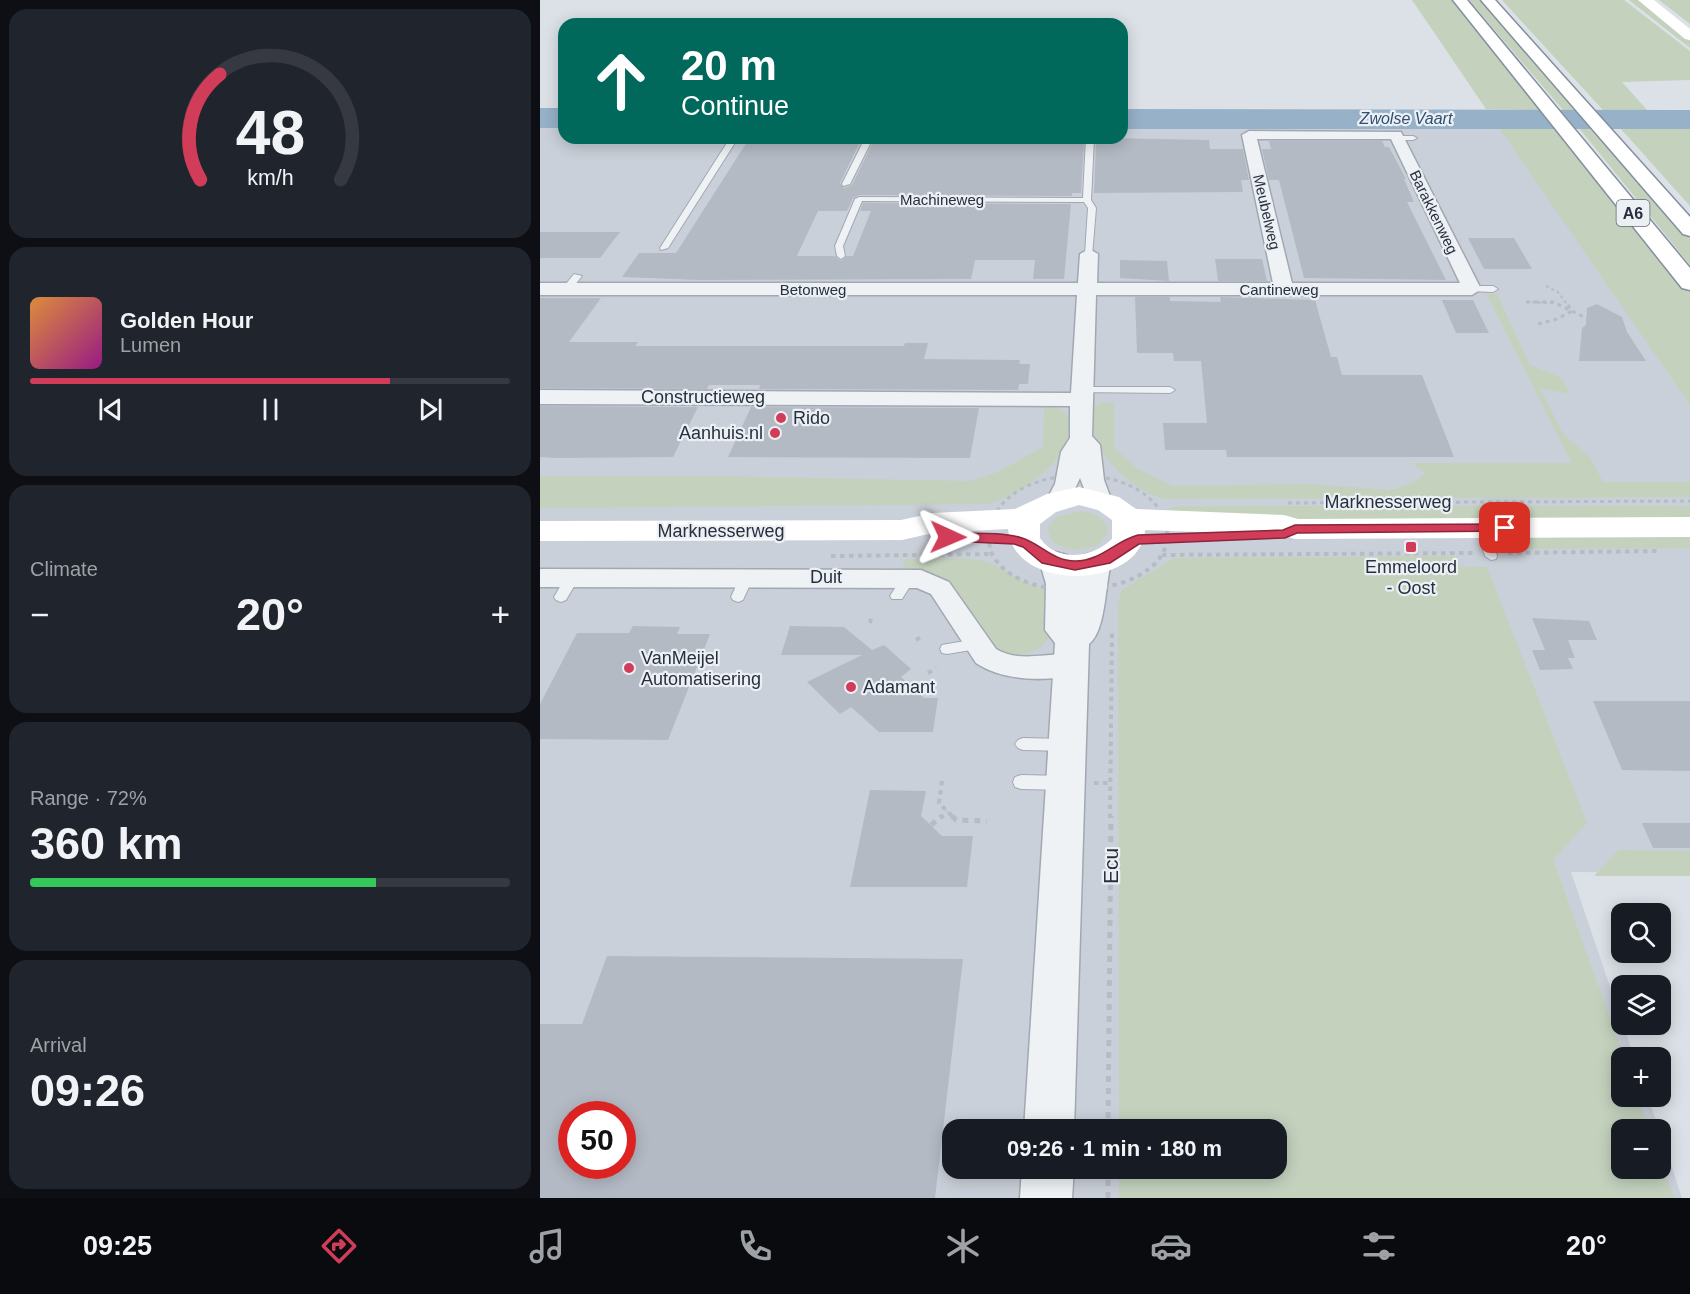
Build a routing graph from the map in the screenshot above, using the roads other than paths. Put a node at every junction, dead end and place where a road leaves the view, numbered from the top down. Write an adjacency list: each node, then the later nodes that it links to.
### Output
1 (1460, 0): 15 (main road, A6)
2 (1488, 0): 11 (main road, A6)
3 (1645, 0): 4 (main road)
4 (1690, 36)
5 (1249, 135): 18 (street, Meubelweg); 19 (street, Barakkenweg)
6 (730, 144): 12 (lane)
7 (866, 144): 9 (lane)
8 (1090, 144): 10 (lane)
9 (846, 184)
10 (1087, 200): 13 (lane); 14 (lane, Machineweg)
11 (1690, 230)
12 (664, 248)
13 (1089, 254): 17 (street)
14 (841, 256)
15 (1690, 283)
16 (540, 289): 17 (street, Betonweg)
17 (1087, 289): 18 (street, Cantineweg); 22 (street)
18 (1284, 289): 19 (street, Cantineweg)
19 (1472, 290): 20 (lane)
20 (1493, 290)
21 (1170, 390): 22 (lane)
22 (1082, 395): 23 (street, Constructieweg); 24 (street)
23 (540, 397)
24 (1081, 438): 25 (street); 26 (street)
25 (1099, 488): 26 (main road); 29 (main road)
26 (1059, 499): 28 (main road)
27 (1690, 527): 29 (main road, Marknesserweg)
28 (1029, 529): 30 (main road, Marknesserweg); 31 (main road)
29 (1127, 530): 32 (main road)
30 (540, 531)
31 (1054, 575): 32 (main road); 36 (street)
32 (1095, 576): 36 (street)
33 (540, 578): 34 (street, Duit)
34 (978, 644): 35 (lane); 36 (street, Duit)
35 (947, 649)
36 (1072, 652): 38 (street)
37 (1023, 744): 38 (lane)
38 (1087, 773): 39 (lane); 40 (street)
39 (1020, 782)
40 (1050, 1119)
41 (1047, 1179): 42 (street)
42 (1046, 1198)

